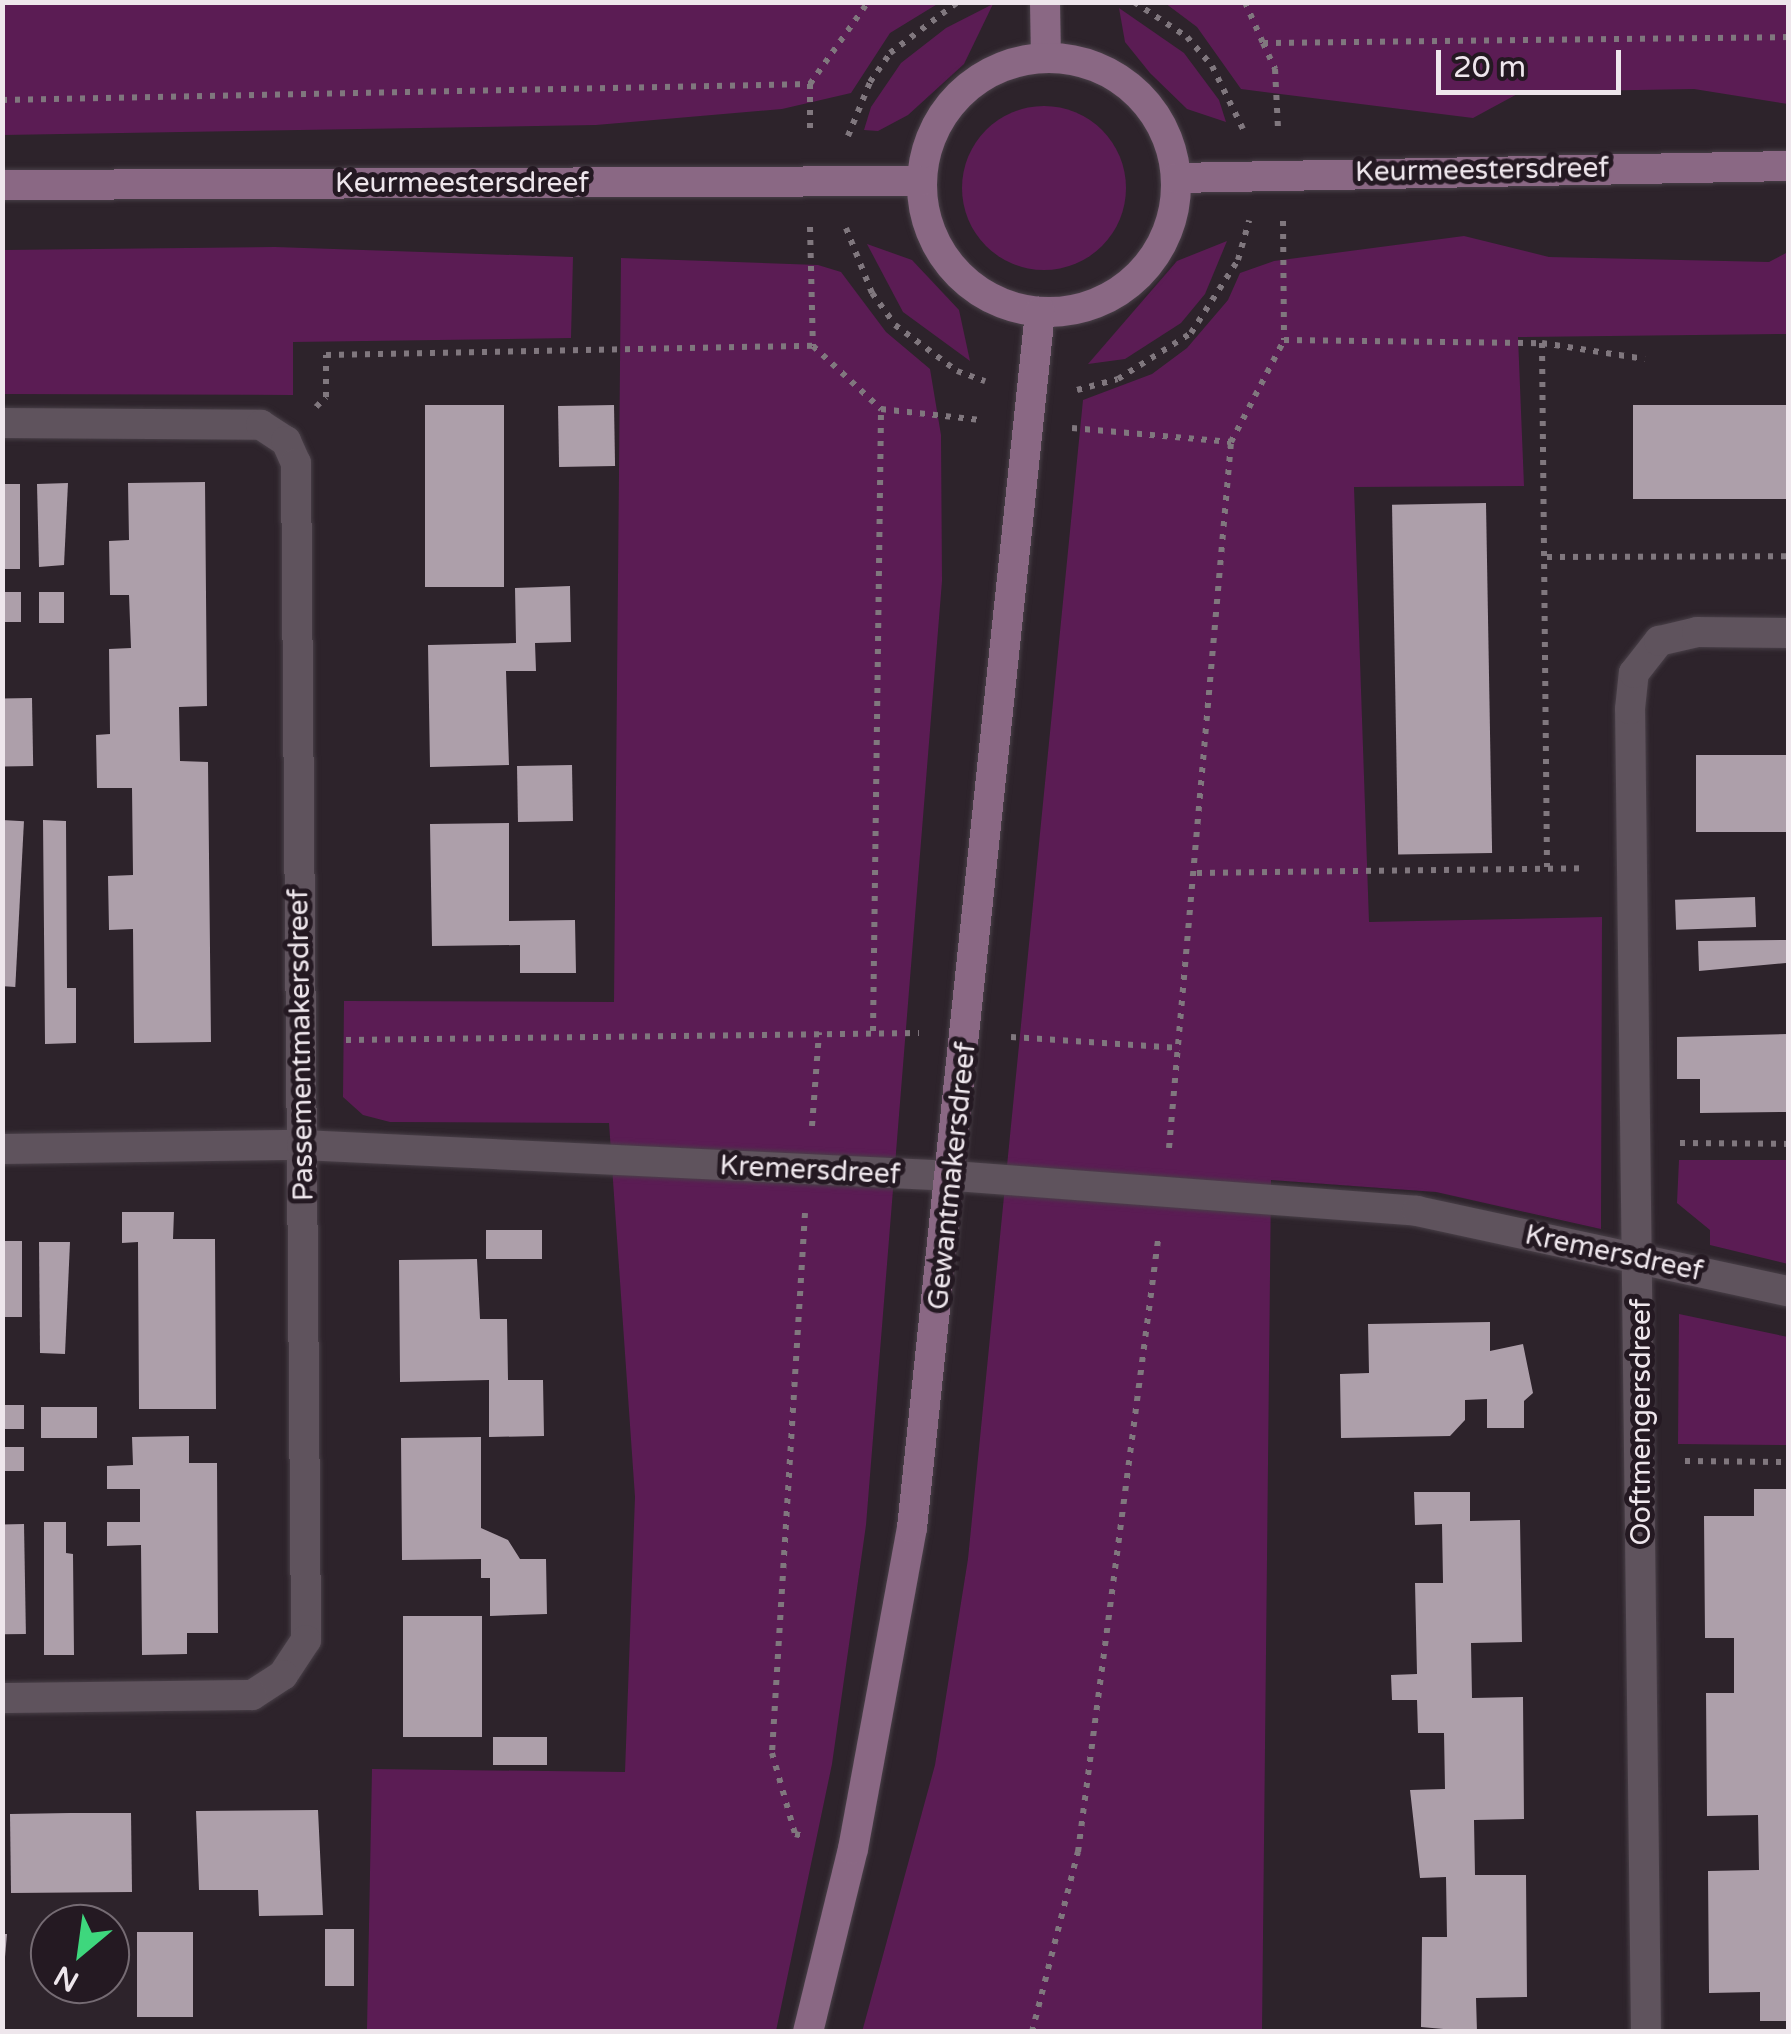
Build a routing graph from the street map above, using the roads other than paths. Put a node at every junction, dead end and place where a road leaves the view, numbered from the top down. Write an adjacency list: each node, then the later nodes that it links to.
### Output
1 (1044, 2): 2 (street)
2 (1046, 58): 4 (street); 5 (street)
3 (1788, 166): 4 (street, Keurmeestersdreef)
4 (1176, 178): 7 (street)
5 (922, 181): 6 (street, Keurmeestersdreef); 7 (street)
6 (2, 185)
7 (1040, 312): 12 (street, Gewantmakersdreef)
8 (2, 423): 10 (street, Passementmakersdreef)
9 (1788, 633): 13 (street, Ooftmengersdreef)
10 (302, 1145): 11 (street, Kremersdreef); 12 (street, Kremersdreef); 15 (street, Passementmakersdreef)
11 (2, 1148)
12 (954, 1176): 13 (street, Kremersdreef); 16 (street, Gewantmakersdreef)
13 (1640, 1258): 14 (street, Kremersdreef); 17 (street, Ooftmengersdreef)
14 (1788, 1292)
15 (2, 1698)
16 (808, 2032)
17 (1646, 2032)

